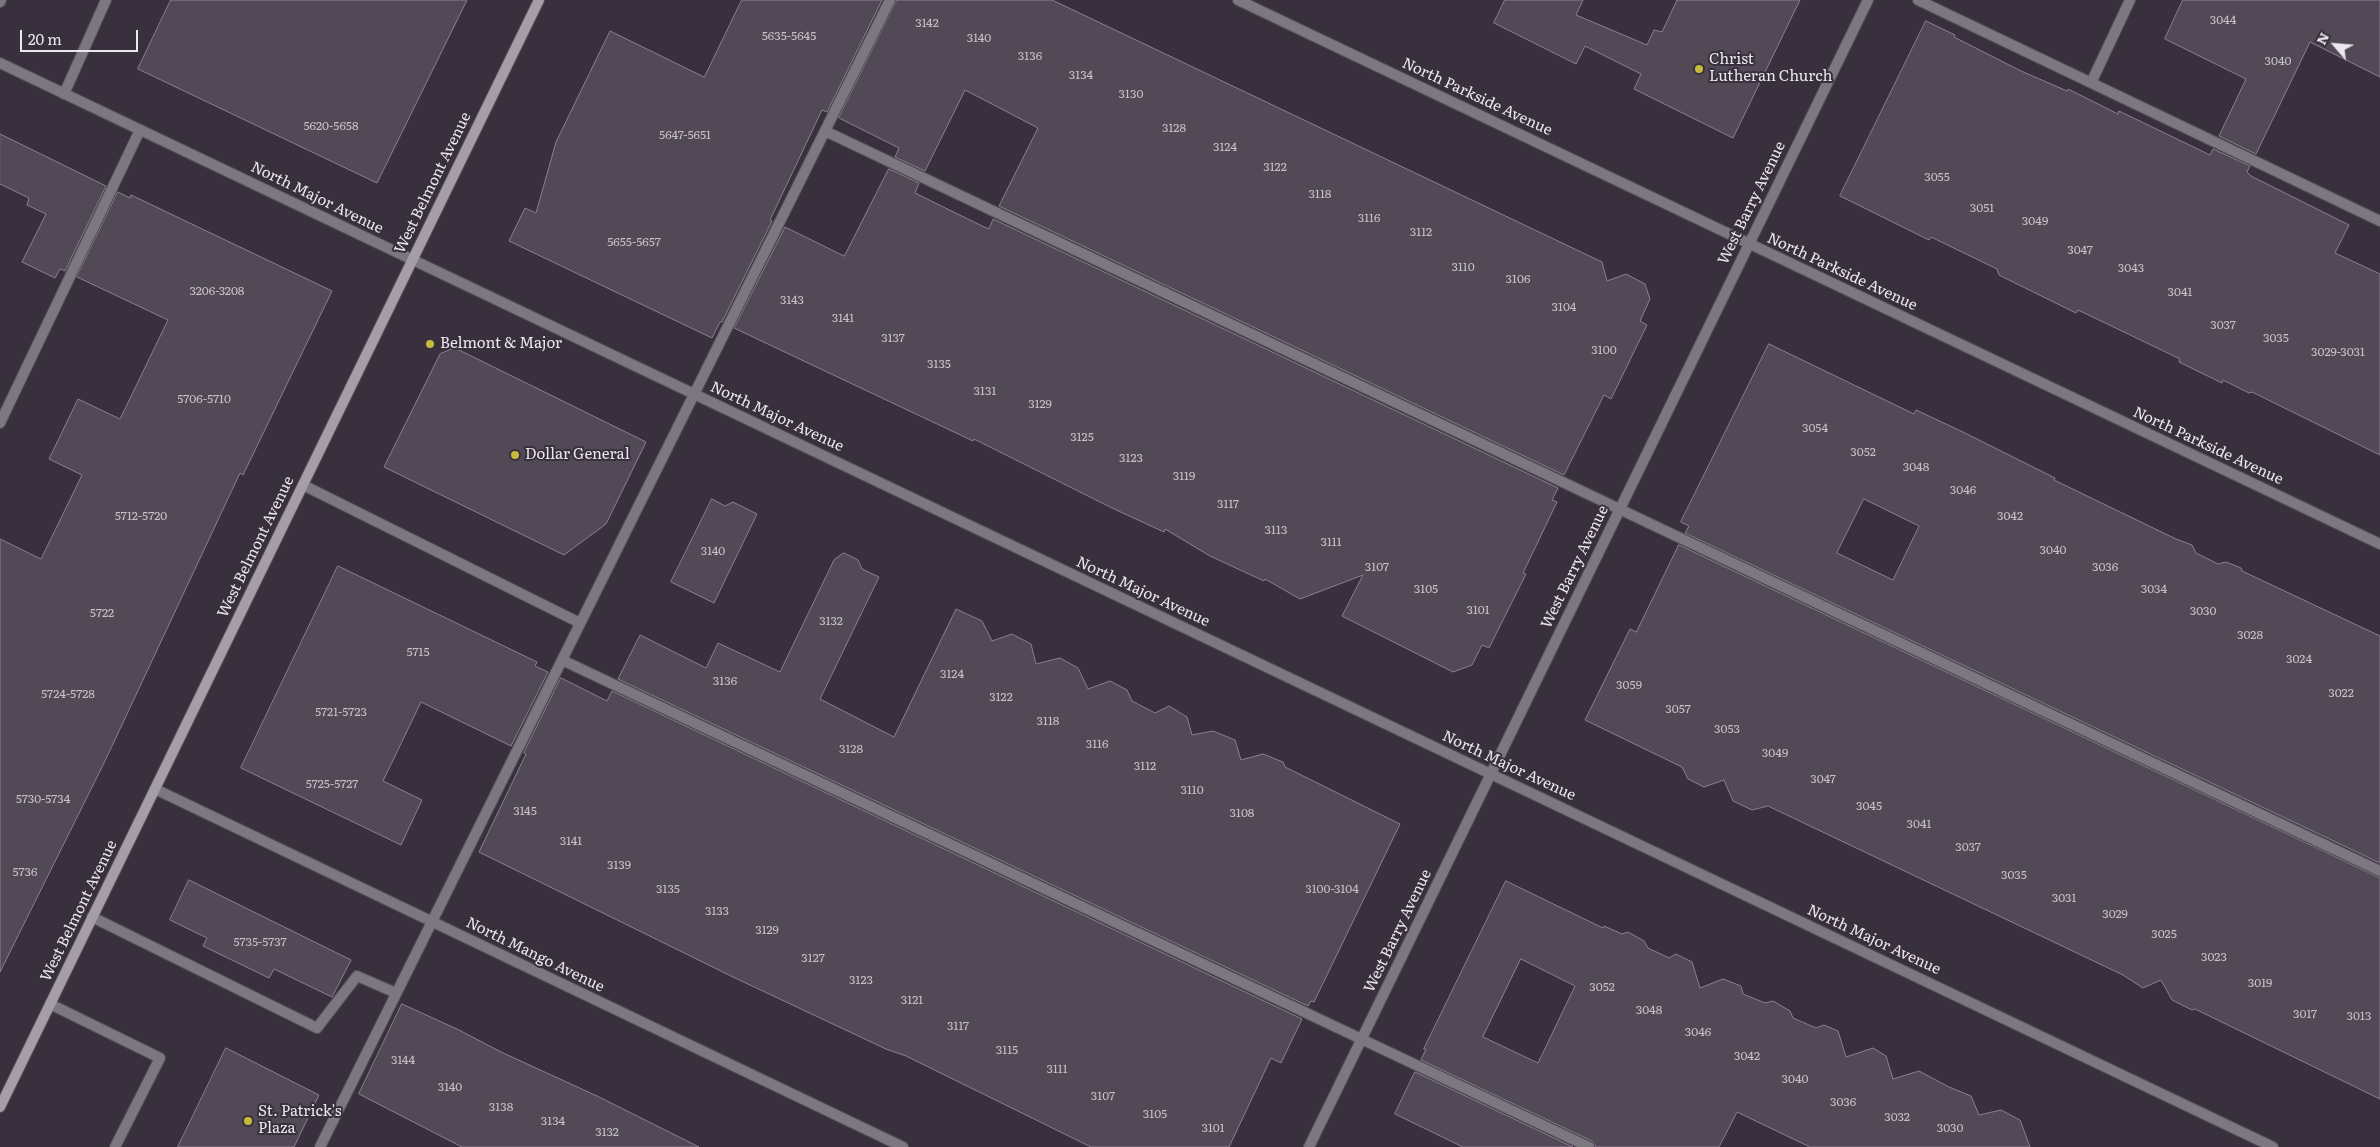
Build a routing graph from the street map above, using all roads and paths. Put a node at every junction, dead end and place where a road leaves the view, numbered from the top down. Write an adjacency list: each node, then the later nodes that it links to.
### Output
1 (106, 0): 10 (street)
2 (539, 0): 15 (main road, West Belmont Avenue)
3 (890, 0): 12 (street)
4 (1238, 0): 14 (street, North Parkside Avenue)
5 (1868, 0): 14 (street, West Barry Avenue)
6 (1918, 0): 9 (street)
7 (2130, 0): 9 (street)
8 (0, 63): 10 (street, North Major Avenue)
9 (2091, 82): 13 (street)
10 (64, 94): 11 (street, North Major Avenue)
11 (140, 130): 15 (street, North Major Avenue); 17 (street)
12 (825, 131): 16 (street); 19 (street)
13 (2380, 221)
14 (1749, 244): 19 (street, West Barry Avenue); 20 (street, North Parkside Avenue)
15 (412, 260): 16 (street, North Major Avenue); 18 (main road, West Belmont Avenue)
16 (694, 394): 21 (street); 23 (street, North Major Avenue)
17 (0, 423)
18 (303, 485): 21 (street); 24 (main road, West Belmont Avenue)
19 (1620, 508): 23 (street, West Barry Avenue); 25 (street)
20 (2380, 544)
21 (580, 623): 22 (street)
22 (562, 660): 27 (street); 30 (street)
23 (1490, 774): 30 (street, West Barry Avenue); 37 (street, North Major Avenue)
24 (154, 789): 26 (main road, West Belmont Avenue); 27 (street, North Mango Avenue)
25 (2380, 871)
26 (92, 918): 28 (street); 29 (main road, West Belmont Avenue)
27 (432, 922): 28 (street); 34 (street, North Mango Avenue)
28 (396, 993): 33 (street)
29 (50, 1004): 31 (main road, West Belmont Avenue); 32 (street)
30 (1362, 1038): 35 (street, West Barry Avenue); 36 (street)
31 (0, 1107)
32 (115, 1147)
33 (320, 1147)
34 (903, 1147)
35 (1309, 1147)
36 (1590, 1147)
37 (2273, 1147)

